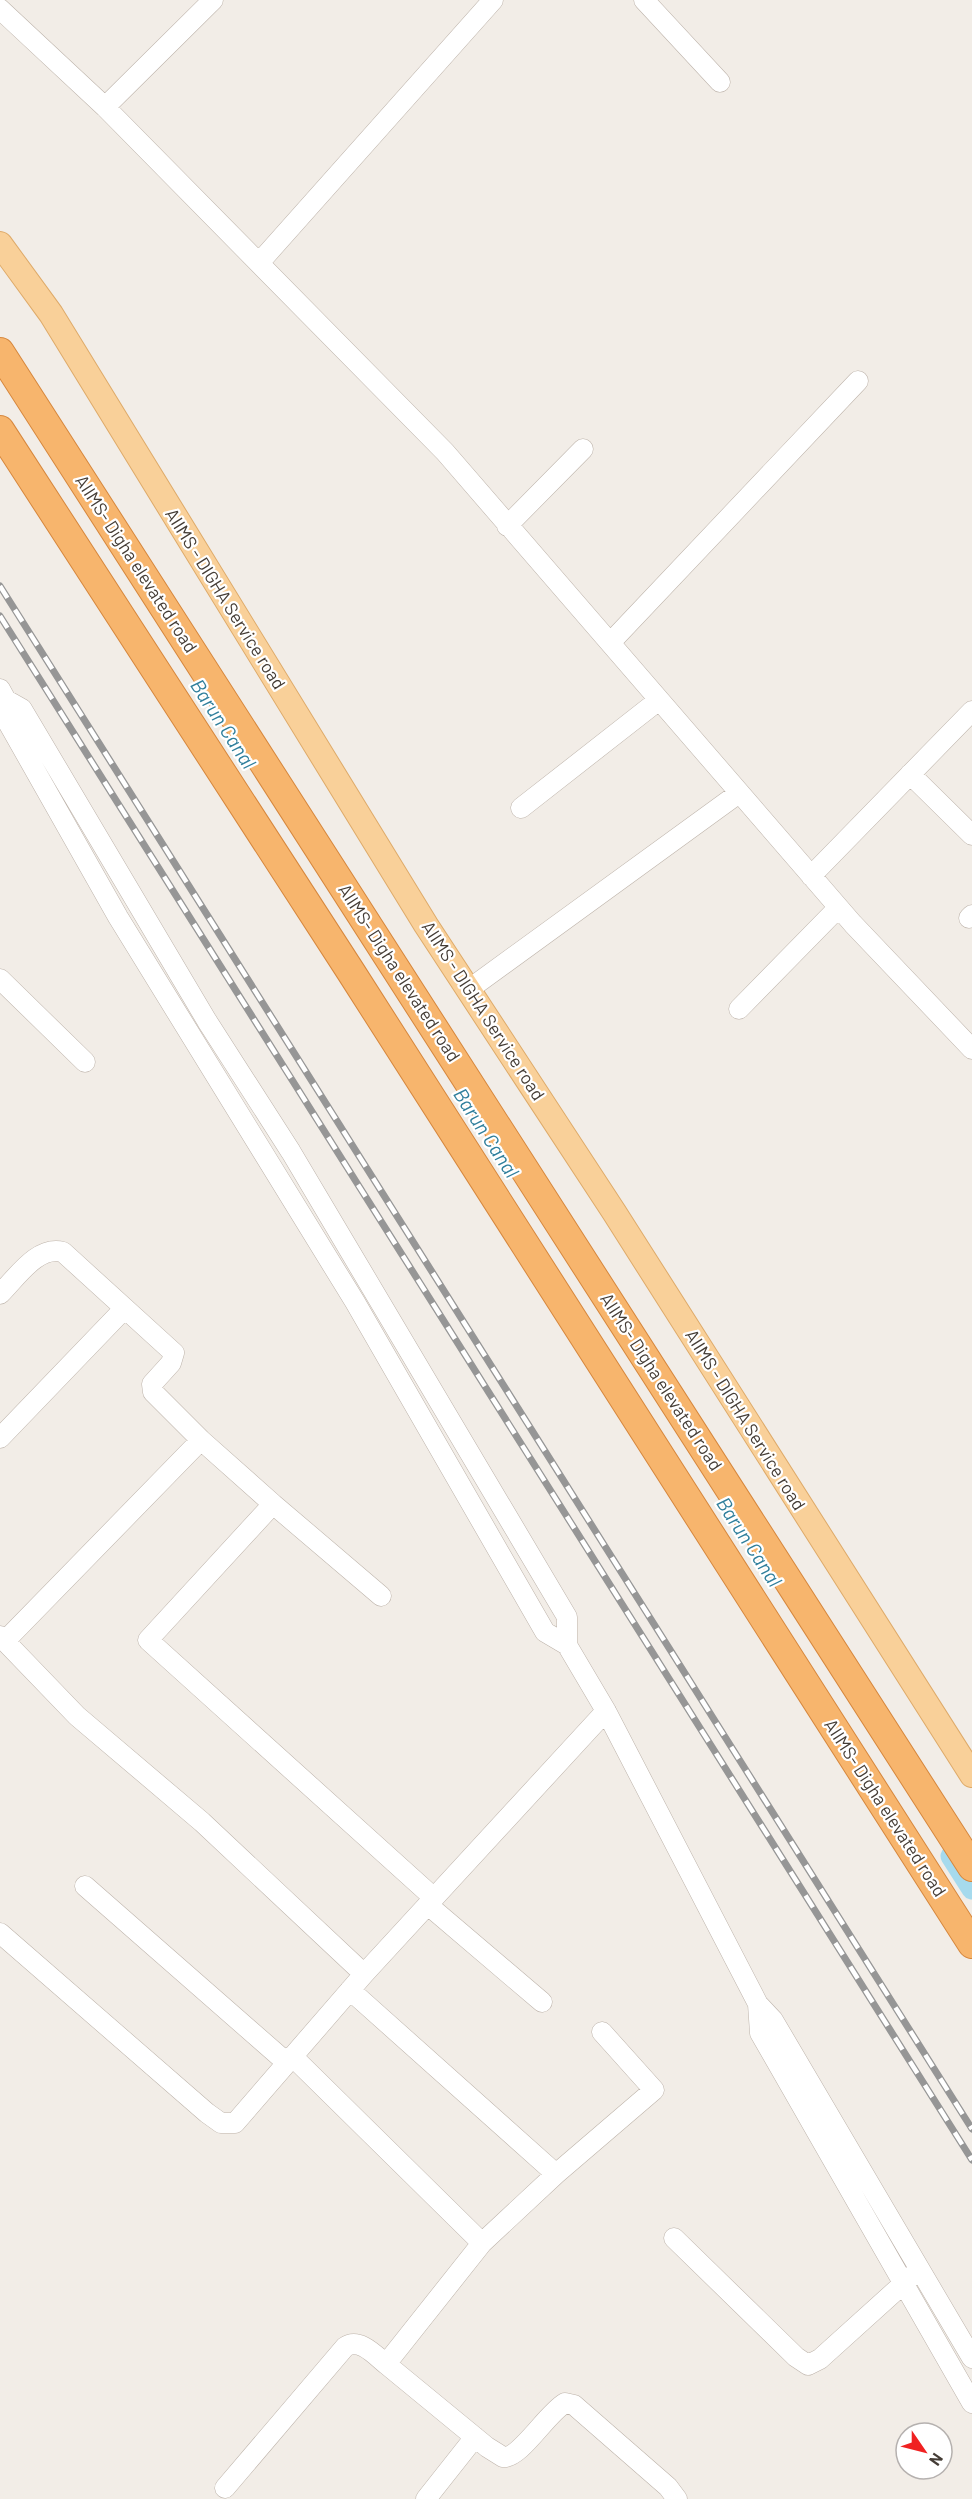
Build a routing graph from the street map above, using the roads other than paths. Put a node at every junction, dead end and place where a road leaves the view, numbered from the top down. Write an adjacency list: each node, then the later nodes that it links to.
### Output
1 (213, 0): 6 (street)
2 (493, 0): 8 (street)
3 (644, 0): 5 (street)
4 (0, 9): 6 (street)
5 (720, 82)
6 (105, 107): 8 (street)
7 (0, 244): 25 (main road, AIIMS - DIGHA Service road)
8 (259, 264): 13 (street)
9 (0, 352): 38 (highway, AIIMS- Digha elevated road)
10 (858, 381): 14 (street)
11 (0, 430): 42 (highway, AIIMS- Digha elevated road)
12 (583, 449): 13 (street)
13 (507, 526): 14 (street)
14 (610, 643): 16 (street)
15 (3, 695): 36 (street)
16 (659, 700): 19 (street); 20 (street)
17 (972, 711): 18 (street)
18 (910, 774): 21 (street); 22 (street)
19 (739, 794): 22 (street); 25 (street)
20 (521, 808)
21 (972, 835)
22 (811, 876): 23 (street)
23 (838, 908): 26 (street); 27 (street)
24 (0, 979): 28 (street)
25 (468, 990): 37 (main road, AIIMS - DIGHA Service road)
26 (739, 1009)
27 (972, 1049)
28 (85, 1062)
29 (0, 1294): 30 (street)
30 (124, 1309): 31 (street); 32 (street)
31 (0, 1438)
32 (201, 1440): 33 (street); 35 (street)
33 (273, 1504): 34 (street); 40 (street)
34 (381, 1596)
35 (2, 1639): 43 (street)
36 (606, 1711): 40 (street); 46 (street)
37 (972, 1775)
38 (972, 1867)
39 (85, 1886): 48 (street)
40 (431, 1901): 43 (street); 45 (street)
41 (0, 1933): 48 (street)
42 (972, 1944)
43 (364, 1974): 44 (street)
44 (350, 1990): 48 (street); 49 (street)
45 (542, 2001)
46 (758, 2004): 52 (street); 53 (street)
47 (602, 2032): 49 (street)
48 (289, 2059): 51 (street)
49 (556, 2174): 51 (street)
50 (674, 2238): 53 (street)
51 (482, 2243): 55 (street)
52 (920, 2270): 53 (street); 54 (street)
53 (904, 2283): 56 (street)
54 (972, 2358)
55 (386, 2364): 57 (street); 58 (street)
56 (972, 2403)
57 (475, 2437): 59 (street); 60 (street)
58 (225, 2488)
59 (426, 2499)
60 (676, 2499)

